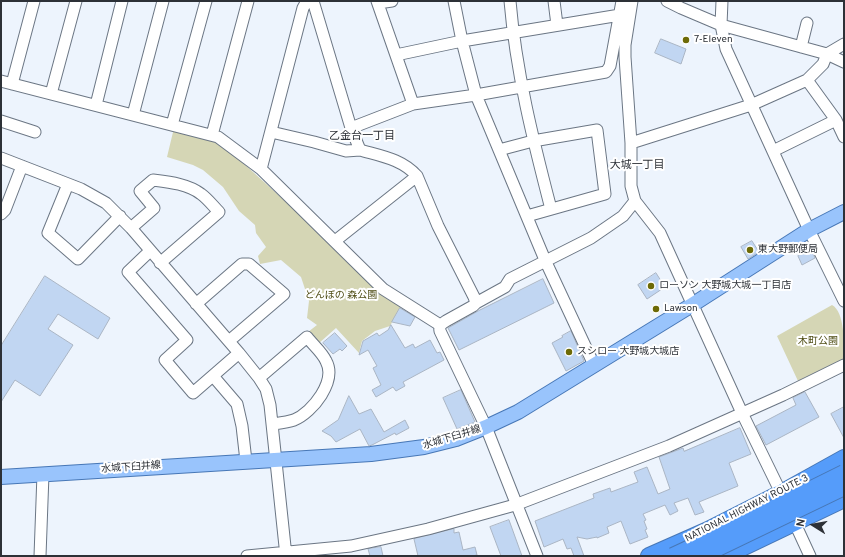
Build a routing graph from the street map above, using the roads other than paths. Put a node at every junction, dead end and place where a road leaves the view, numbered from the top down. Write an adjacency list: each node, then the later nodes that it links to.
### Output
1 (34, 1): 31 (street)
2 (76, 1): 33 (street)
3 (122, 1): 36 (street)
4 (163, 1): 38 (street)
5 (206, 1): 41 (street)
6 (248, 1): 45 (street)
7 (307, 1): 44 (street)
8 (313, 1): 42 (street)
9 (392, 1): 17 (street)
10 (454, 1): 23 (street)
11 (510, 1): 22 (street)
12 (554, 1): 20 (street)
13 (622, 1): 18 (street)
14 (632, 1): 48 (street)
15 (667, 1): 21 (street)
16 (722, 1): 21 (street)
17 (377, 2): 27 (street)
18 (620, 15): 20 (street); 32 (street)
19 (807, 23): 25 (street)
20 (557, 25): 22 (street)
21 (721, 25): 25 (street); 37 (street)
22 (513, 32): 23 (street); 32 (street)
23 (462, 41): 27 (street); 34 (street)
24 (844, 44): 26 (street)
25 (801, 46): 26 (street)
26 (827, 54): 28 (street); 29 (street)
27 (396, 55): 35 (street)
28 (844, 62)
29 (807, 80): 37 (street); 39 (street)
30 (1, 81): 31 (street)
31 (12, 84): 33 (street)
32 (522, 87): 34 (street); 47 (street)
33 (51, 94): 36 (street)
34 (476, 95): 35 (street); 50 (street)
35 (413, 104): 42 (street)
36 (96, 105): 38 (street)
37 (751, 105): 48 (street); 51 (street)
38 (133, 115): 41 (street)
39 (836, 120): 46 (street); 51 (street)
40 (1, 121): 43 (street)
41 (172, 125): 45 (street)
42 (351, 128): 49 (street)
43 (34, 132)
44 (271, 132): 49 (street); 54 (street)
45 (212, 135): 54 (street)
46 (844, 137)
47 (533, 141): 50 (street); 58 (street); 58 (street)
48 (631, 143): 57 (street)
49 (360, 150): 55 (street)
50 (499, 150): 62 (street)
51 (773, 151): 64 (street)
52 (1, 158): 53 (street)
53 (22, 166): 56 (street); 60 (street)
54 (261, 169): 65 (street)
55 (417, 176): 65 (street); 70 (street)
56 (68, 184): 61 (street); 61 (street)
57 (635, 201): 67 (street); 72 (street)
58 (551, 209): 62 (street)
59 (844, 212): 64 (main road, 水城下臼井線)
60 (1, 214)
61 (120, 216): 63 (street)
62 (527, 216): 67 (street)
63 (131, 228): 66 (street); 68 (street)
64 (809, 230): 69 (street); 72 (main road, 水城下臼井線)
65 (335, 241): 73 (street)
66 (150, 251): 68 (street); 78 (street)
67 (545, 260): 70 (street); 76 (street)
68 (160, 263): 71 (street)
69 (844, 301)
70 (476, 303): 73 (street)
71 (196, 304): 74 (street); 74 (street)
72 (692, 305): 76 (main road, 水城下臼井線); 80 (street)
73 (440, 325): 82 (street)
74 (229, 341): 75 (street)
75 (239, 353): 78 (street); 79 (street)
76 (594, 364): 82 (main road, 水城下臼井線)
77 (844, 365): 80 (street)
78 (213, 376): 84 (street)
79 (259, 378): 81 (street); 81 (street)
80 (742, 414): 90 (street); 92 (street)
81 (273, 424): 85 (street)
82 (486, 427): 85 (main road, 水城下臼井線); 92 (street)
83 (844, 458): 90 (highway, NATIONAL HIGHWAY ROUTE 3)
84 (246, 461): 85 (main road, 水城下臼井線); 87 (main road, 水城下臼井線)
85 (276, 461): 94 (street)
86 (844, 473): 99 (highway, bridge)
87 (43, 474): 88 (main road, 水城下臼井線); 95 (street)
88 (1, 477)
89 (844, 487): 100 (highway, bridge)
90 (781, 493): 93 (street); 98 (highway, NATIONAL HIGHWAY ROUTE 3)
91 (844, 499): 93 (highway)
92 (516, 505): 94 (street); 97 (street)
93 (795, 522): 101 (highway); 102 (street)
94 (285, 554): 96 (street)
95 (40, 556)
96 (247, 556)
97 (537, 556)
98 (649, 556)
99 (673, 556)
100 (701, 556)
101 (725, 556)
102 (810, 556)

